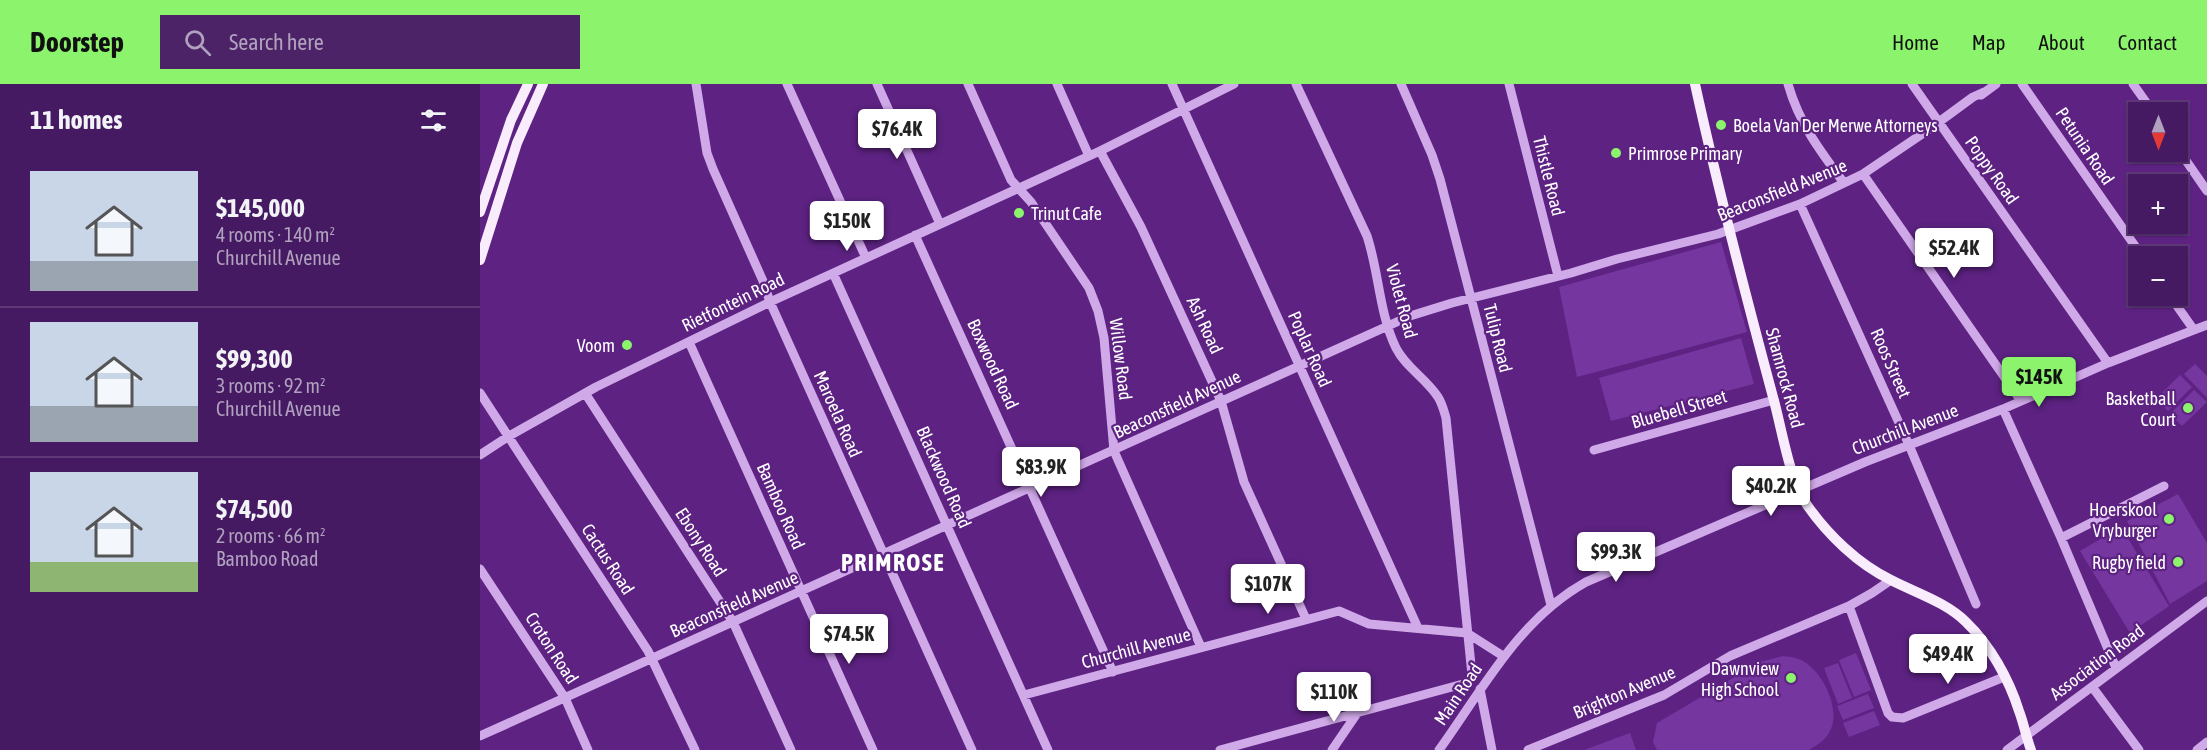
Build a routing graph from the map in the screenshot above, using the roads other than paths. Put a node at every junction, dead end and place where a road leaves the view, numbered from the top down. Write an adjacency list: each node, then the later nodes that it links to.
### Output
1 (528, 84): 25 (main road)
2 (543, 84): 26 (main road)
3 (696, 84): 42 (street, Maroela Road)
4 (787, 84): 37 (street)
5 (878, 84): 33 (street)
6 (968, 84): 29 (street, Willow Road)
7 (1057, 84): 23 (street)
8 (1172, 84): 20 (street, Poplar Road)
9 (1234, 84): 20 (street, Rietfontein Road)
10 (1296, 84): 45 (street, Violet Road)
11 (1401, 84): 41 (street, Tulip Road)
12 (1509, 84): 40 (street, Thistle Road)
13 (1695, 84): 34 (main road, Shamrock Road)
14 (1788, 84): 28 (street)
15 (1912, 84): 21 (street, Poppy Road)
16 (1996, 84): 21 (street, Beaconsfield Avenue)
17 (2022, 84): 36 (street, Petunia Road)
18 (2133, 84): 19 (street)
19 (2146, 102)
20 (1183, 109): 22 (street, Rietfontein Road); 49 (street, Poplar Road)
21 (1939, 123): 27 (street, Beaconsfield Avenue); 48 (street, Poppy Road)
22 (1100, 151): 23 (street, Rietfontein Road); 53 (street, Ash Road)
23 (1089, 156): 29 (street, Rietfontein Road)
24 (2187, 162): 30 (street)
25 (494, 168): 26 (main road); 32 (main road)
26 (507, 173): 38 (main road)
27 (1863, 174): 28 (street, Beaconsfield Avenue); 54 (street)
28 (1844, 183): 31 (street, Beaconsfield Avenue)
29 (1019, 189): 33 (street, Rietfontein Road); 59 (street, Willow Road)
30 (2207, 191)
31 (1800, 204): 34 (street, Beaconsfield Avenue); 57 (street, Roos Street)
32 (480, 212)
33 (940, 224): 35 (street, Rietfontein Road)
34 (1728, 231): 40 (street, Beaconsfield Avenue); 52 (main road, Shamrock Road)
35 (915, 235): 37 (street, Rietfontein Road); 62 (street, Boxwood Road)
36 (2135, 246)
37 (866, 258): 39 (street, Rietfontein Road)
38 (480, 260)
39 (833, 273): 42 (street, Rietfontein Road); 64 (street, Blackwood Road)
40 (1558, 276): 41 (street, Beaconsfield Avenue)
41 (1471, 298): 45 (street, Beaconsfield Avenue); 71 (street, Tulip Road)
42 (770, 302): 47 (street, Rietfontein Road); 66 (street, Maroela Road)
43 (2177, 306): 46 (street)
44 (2207, 325): 46 (street, Churchill Avenue)
45 (1388, 326): 49 (street, Beaconsfield Avenue); 77 (street, Violet Road)
46 (2194, 330): 48 (street, Churchill Avenue)
47 (689, 342): 51 (street, Rietfontein Road); 69 (street, Bamboo Road)
48 (2108, 363): 54 (street, Churchill Avenue)
49 (1300, 366): 53 (street, Beaconsfield Avenue); 76 (street, Poplar Road)
50 (480, 393): 56 (street, Cactus Road)
51 (585, 393): 56 (street, Rietfontein Road); 75 (street, Ebony Road)
52 (1774, 400): 58 (street, Bluebell Street); 63 (main road, Shamrock Road)
53 (1221, 401): 59 (street, Beaconsfield Avenue); 74 (street, Ash Road)
54 (2021, 401): 55 (street, Churchill Avenue)
55 (2003, 409): 57 (street, Churchill Avenue); 65 (street)
56 (509, 436): 60 (street, Rietfontein Road); 80 (street, Cactus Road)
57 (1909, 445): 63 (street, Churchill Avenue); 72 (street, Roos Street)
58 (1594, 450)
59 (1114, 451): 62 (street, Beaconsfield Avenue); 78 (street, Willow Road)
60 (480, 455)
61 (2164, 486): 65 (street)
62 (1031, 488): 64 (street, Beaconsfield Avenue); 82 (street, Boxwood Road)
63 (1798, 490): 68 (main road, Shamrock Road); 71 (street, Churchill Avenue)
64 (948, 525): 66 (street, Beaconsfield Avenue); 86 (street, Blackwood Road)
65 (2061, 538): 81 (street)
66 (884, 555): 69 (street, Beaconsfield Avenue); 98 (street, Maroela Road)
67 (480, 569): 87 (street, Croton Road)
68 (1891, 580): 73 (street, Brighton Avenue); 83 (main road, Shamrock Road)
69 (802, 591): 75 (street, Beaconsfield Avenue); 97 (street, Bamboo Road)
70 (2207, 601): 81 (street, Association Road)
71 (1551, 604): 79 (street, Churchill Avenue)
72 (1976, 604)
73 (1849, 606): 83 (street); 104 (street, Brighton Avenue)
74 (1306, 619): 76 (street, Churchill Avenue); 78 (street, Churchill Avenue)
75 (733, 622): 80 (street, Beaconsfield Avenue); 96 (street, Ebony Road)
76 (1418, 628): 77 (street, Churchill Avenue)
77 (1467, 633): 79 (street, Churchill Avenue); 88 (street, Violet Road)
78 (1201, 647): 82 (street, Churchill Avenue)
79 (1503, 656): 85 (street, Main Road)
80 (652, 659): 87 (street, Beaconsfield Avenue); 95 (street, Cactus Road)
81 (2116, 668): 84 (street, Association Road)
82 (1113, 672): 86 (street, Churchill Avenue)
83 (2004, 677): 91 (main road, Shamrock Road)
84 (2093, 688): 91 (street, Association Road); 108 (street)
85 (1480, 689): 90 (street); 102 (street, Main Road)
86 (1024, 695): 99 (street, Blackwood Road)
87 (565, 698): 92 (street, Beaconsfield Avenue); 94 (street, Croton Road)
88 (1359, 712): 100 (street); 101 (street)
89 (1496, 715): 90 (street)
90 (1486, 717): 103 (street)
91 (2027, 732): 105 (street, Association Road); 106 (main road, Shamrock Road); 107 (main road, Shamrock Road)
92 (480, 736)
93 (2207, 742): 109 (street)
94 (588, 750)
95 (695, 750)
96 (791, 750)
97 (873, 750)
98 (972, 750)
99 (1048, 750)
100 (1220, 750)
101 (1332, 750)
102 (1439, 750)
103 (1492, 750)
104 (1528, 750)
105 (2007, 750)
106 (2031, 750)
107 (2038, 750)
108 (2139, 750)
109 (2197, 750)

